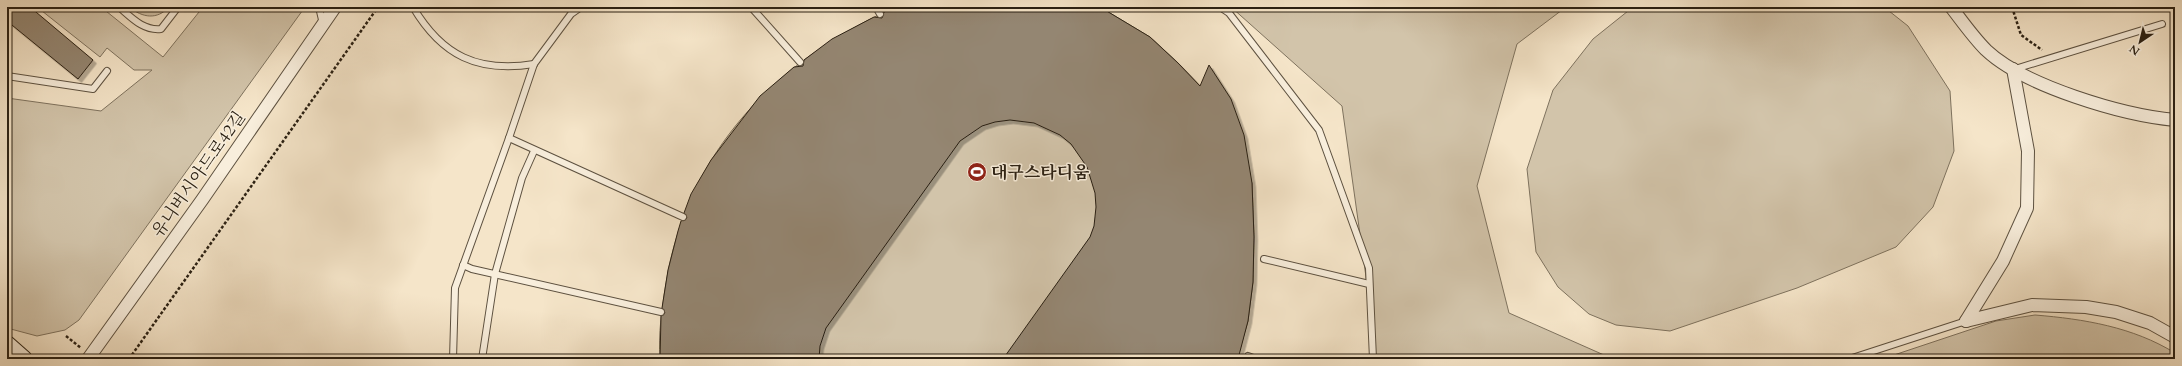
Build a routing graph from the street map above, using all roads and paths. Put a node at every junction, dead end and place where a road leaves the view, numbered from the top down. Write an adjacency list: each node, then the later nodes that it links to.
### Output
1 (119, 7): 2 (lane)
2 (178, 7)
3 (319, 7): 14 (lane)
4 (335, 7): 14 (street, 유니버시아드로42길)
5 (378, 7): 37 (path)
6 (413, 7): 18 (lane)
7 (581, 7): 18 (lane)
8 (751, 7): 17 (lane)
9 (876, 7): 13 (lane)
10 (1220, 7): 29 (lane)
11 (1951, 7): 19 (street)
12 (2012, 7): 16 (path)
13 (880, 14)
14 (323, 24): 36 (street, 유니버시아드로42길)
15 (2162, 24): 16 (lane)
16 (2052, 57): 19 (lane)
17 (800, 62)
18 (534, 64): 23 (lane)
19 (2013, 69): 22 (street); 31 (street)
20 (107, 71): 21 (lane)
21 (7, 76)
22 (2175, 120)
23 (509, 138): 24 (lane); 27 (lane)
24 (534, 151): 25 (lane); 28 (lane)
25 (683, 217)
26 (1264, 259): 29 (lane)
27 (462, 265): 28 (lane); 38 (lane)
28 (495, 274): 30 (lane); 39 (lane)
29 (1369, 284): 41 (lane)
30 (661, 312)
31 (1966, 321): 32 (street); 42 (lane)
32 (2175, 337)
33 (7, 344): 35 (main road)
34 (1248, 356): 40 (lane)
35 (24, 359)
36 (88, 359)
37 (128, 359)
38 (453, 359)
39 (482, 359)
40 (1256, 359)
41 (1373, 359)
42 (1849, 359)

